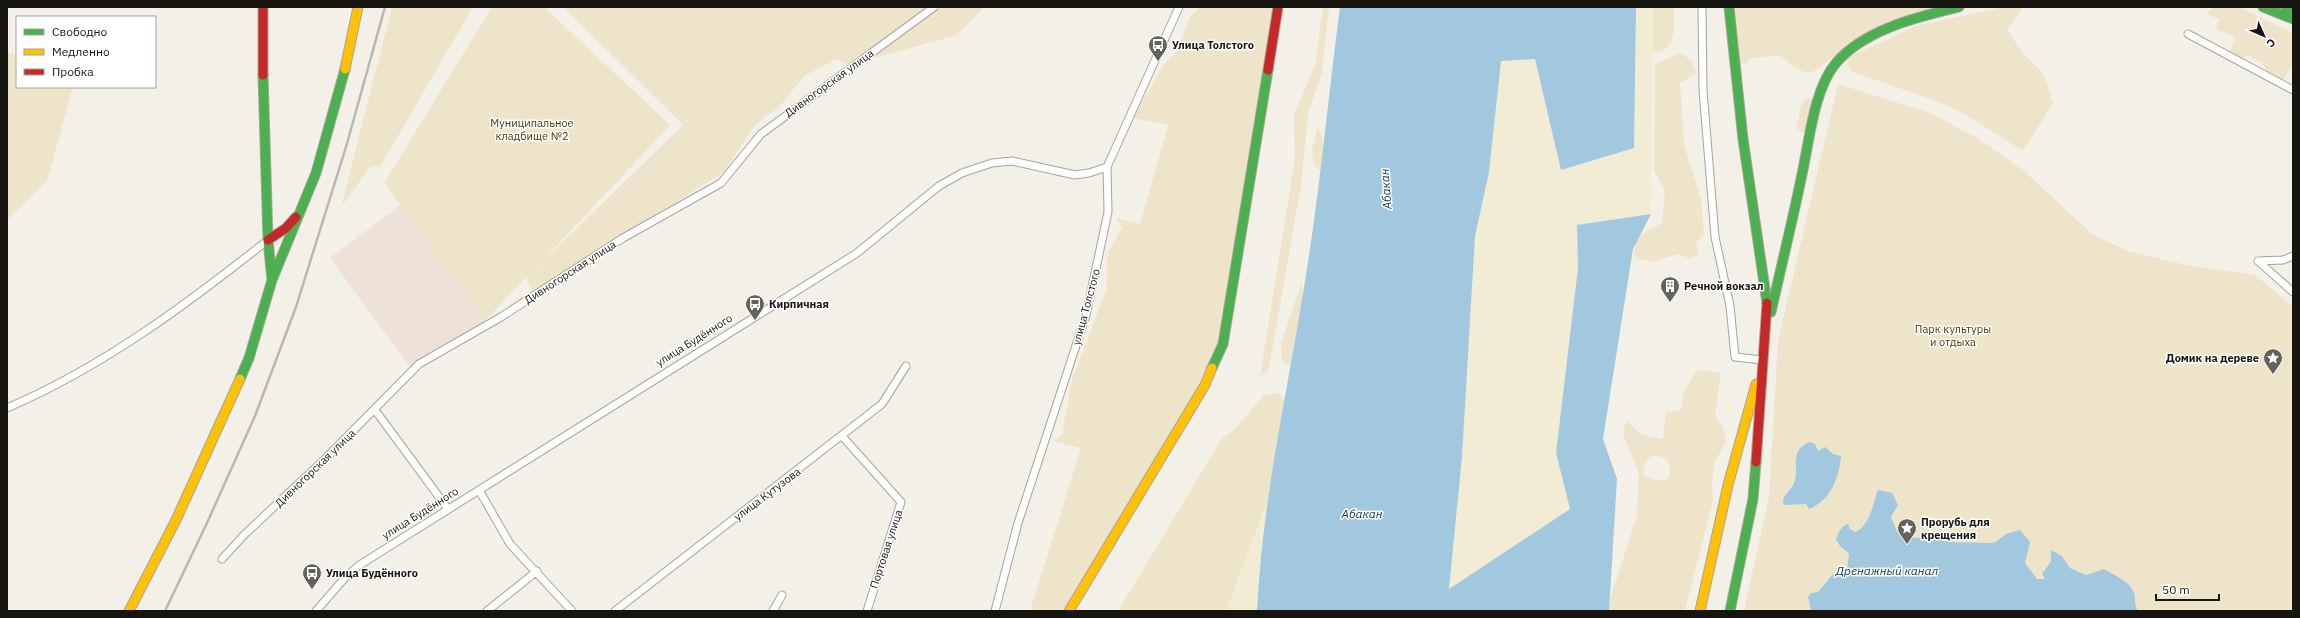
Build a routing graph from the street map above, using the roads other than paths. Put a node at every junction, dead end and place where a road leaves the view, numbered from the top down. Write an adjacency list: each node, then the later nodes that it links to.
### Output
1 (263, 7): 17 (main road)
2 (358, 7): 16 (main road)
3 (934, 7): 25 (street, Дивногорская улица)
4 (1179, 7): 15 (street, улица Толстого)
5 (1278, 7): 40 (main road)
6 (1702, 7): 22 (street)
7 (1729, 7): 21 (main road)
8 (1960, 7): 21 (main road)
9 (2263, 7): 12 (main road)
10 (2286, 7): 11 (main road)
11 (2293, 10)
12 (2293, 19)
13 (2188, 34): 14 (street)
14 (2293, 90)
15 (1107, 167): 27 (street, улица Будённого); 39 (street, улица Толстого)
16 (301, 212): 17 (main road); 19 (main road)
17 (268, 240): 19 (main road); 24 (street)
18 (2293, 256): 20 (street)
19 (272, 280): 32 (main road)
20 (2293, 292)
21 (1766, 334): 22 (main road)
22 (1762, 360): 41 (main road); 42 (main road)
23 (906, 366): 26 (street, улица Кутузова)
24 (7, 408)
25 (375, 410): 28 (street); 29 (street, Дивногорская улица)
26 (842, 436): 36 (street, улица Кутузова); 38 (street, Портовая улица)
27 (479, 490): 28 (street, улица Будённого); 30 (street)
28 (448, 509): 33 (street, улица Будённого)
29 (222, 559)
30 (537, 571): 34 (street); 35 (street)
31 (782, 595): 37 (street)
32 (129, 611)
33 (316, 611)
34 (487, 611)
35 (572, 611)
36 (615, 611)
37 (772, 611)
38 (867, 611)
39 (995, 611)
40 (1069, 611)
41 (1700, 611)
42 (1730, 611)

